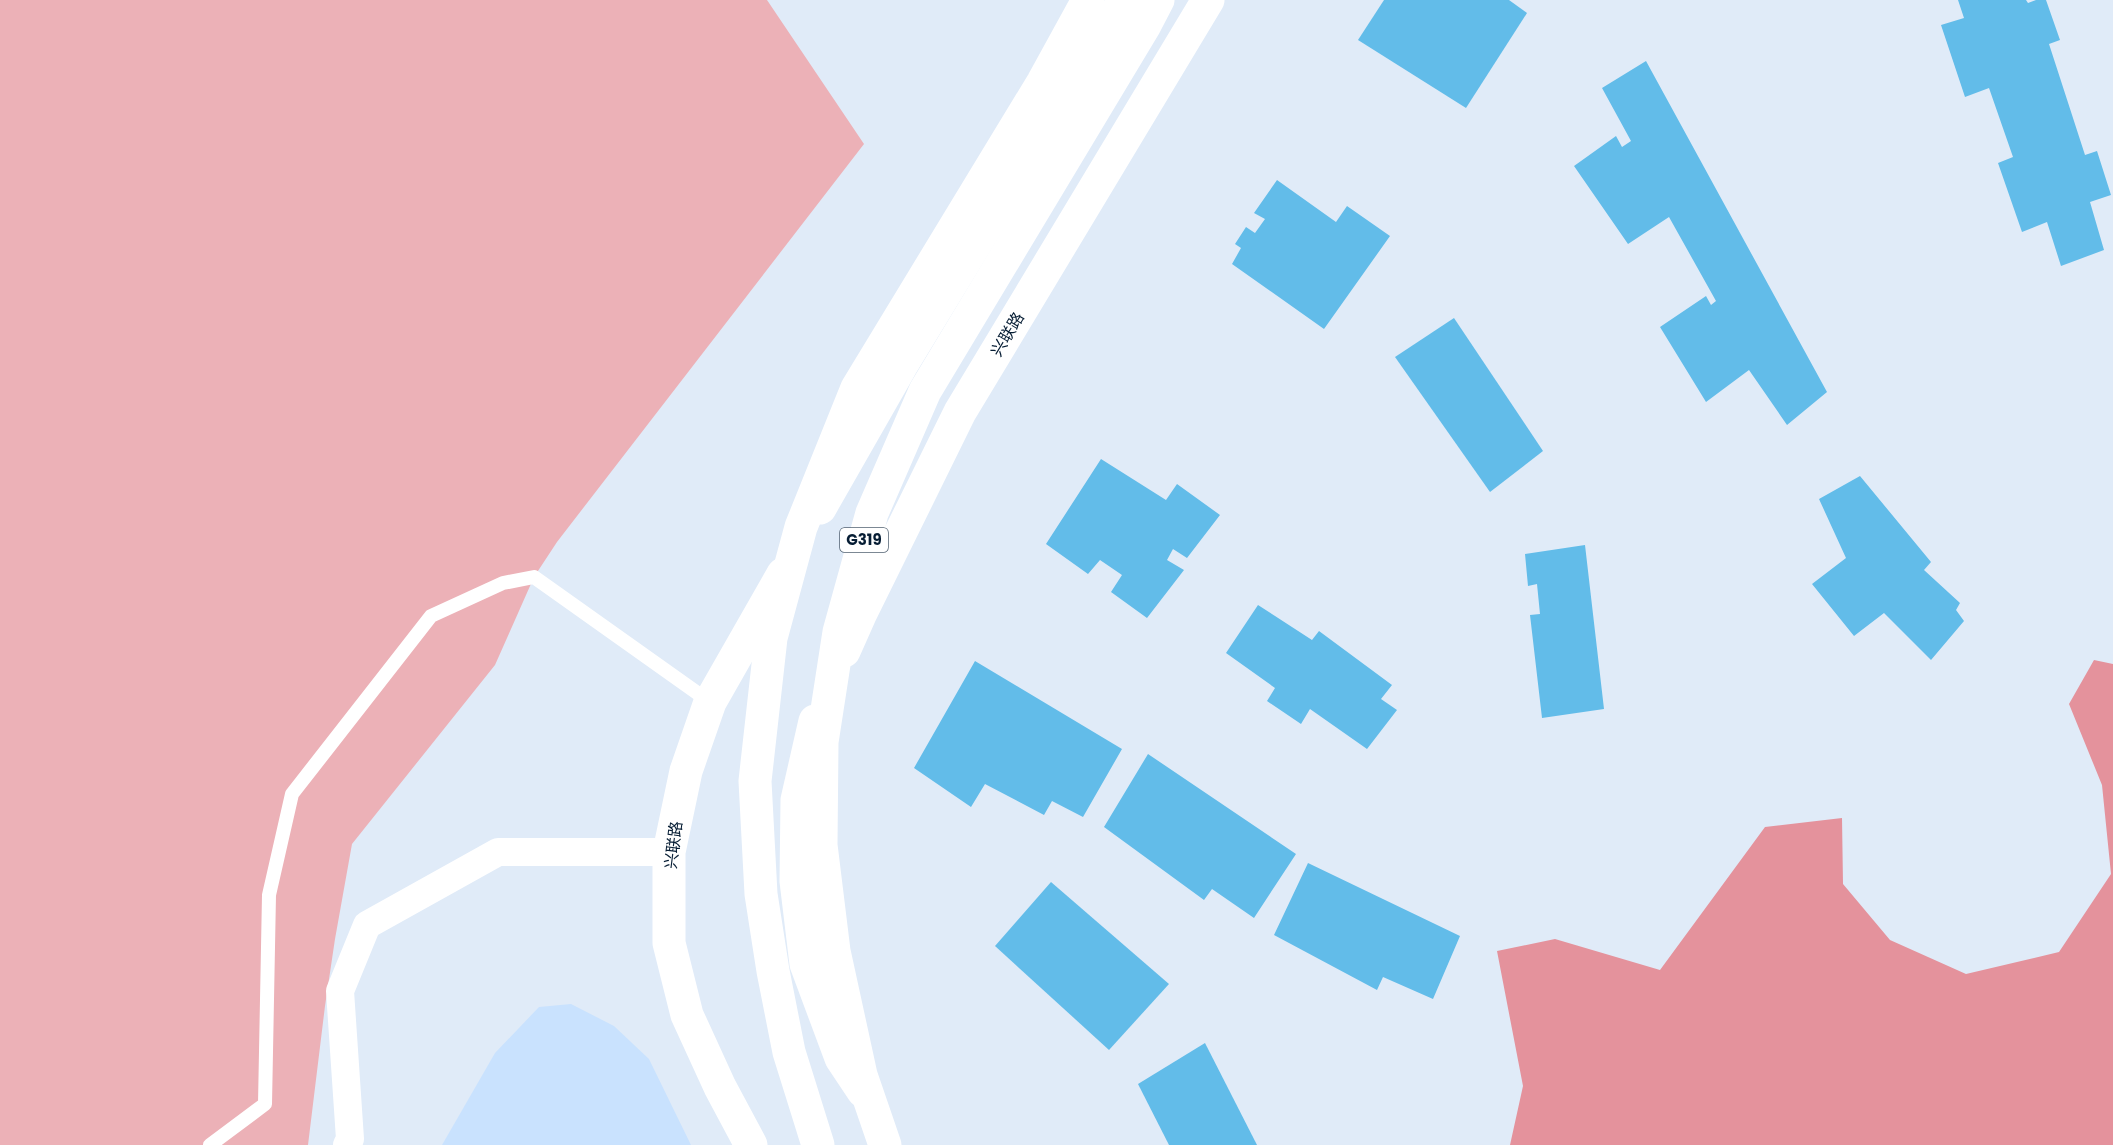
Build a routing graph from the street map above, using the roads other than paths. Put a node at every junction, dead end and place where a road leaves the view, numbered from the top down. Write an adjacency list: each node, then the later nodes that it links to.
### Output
1 (1088, 0): 10 (main road)
2 (1124, 0): 5 (main road, 兴联路)
3 (1158, 0): 11 (main road, G319)
4 (1208, 0): 12 (main road, 兴联路)
5 (710, 702): 6 (main road, 兴联路); 7 (lane)
6 (669, 852): 8 (street); 9 (main road, 兴联路)
7 (210, 1145)
8 (347, 1145)
9 (751, 1145)
10 (818, 1145)
11 (885, 1145)
12 (900, 1145)

